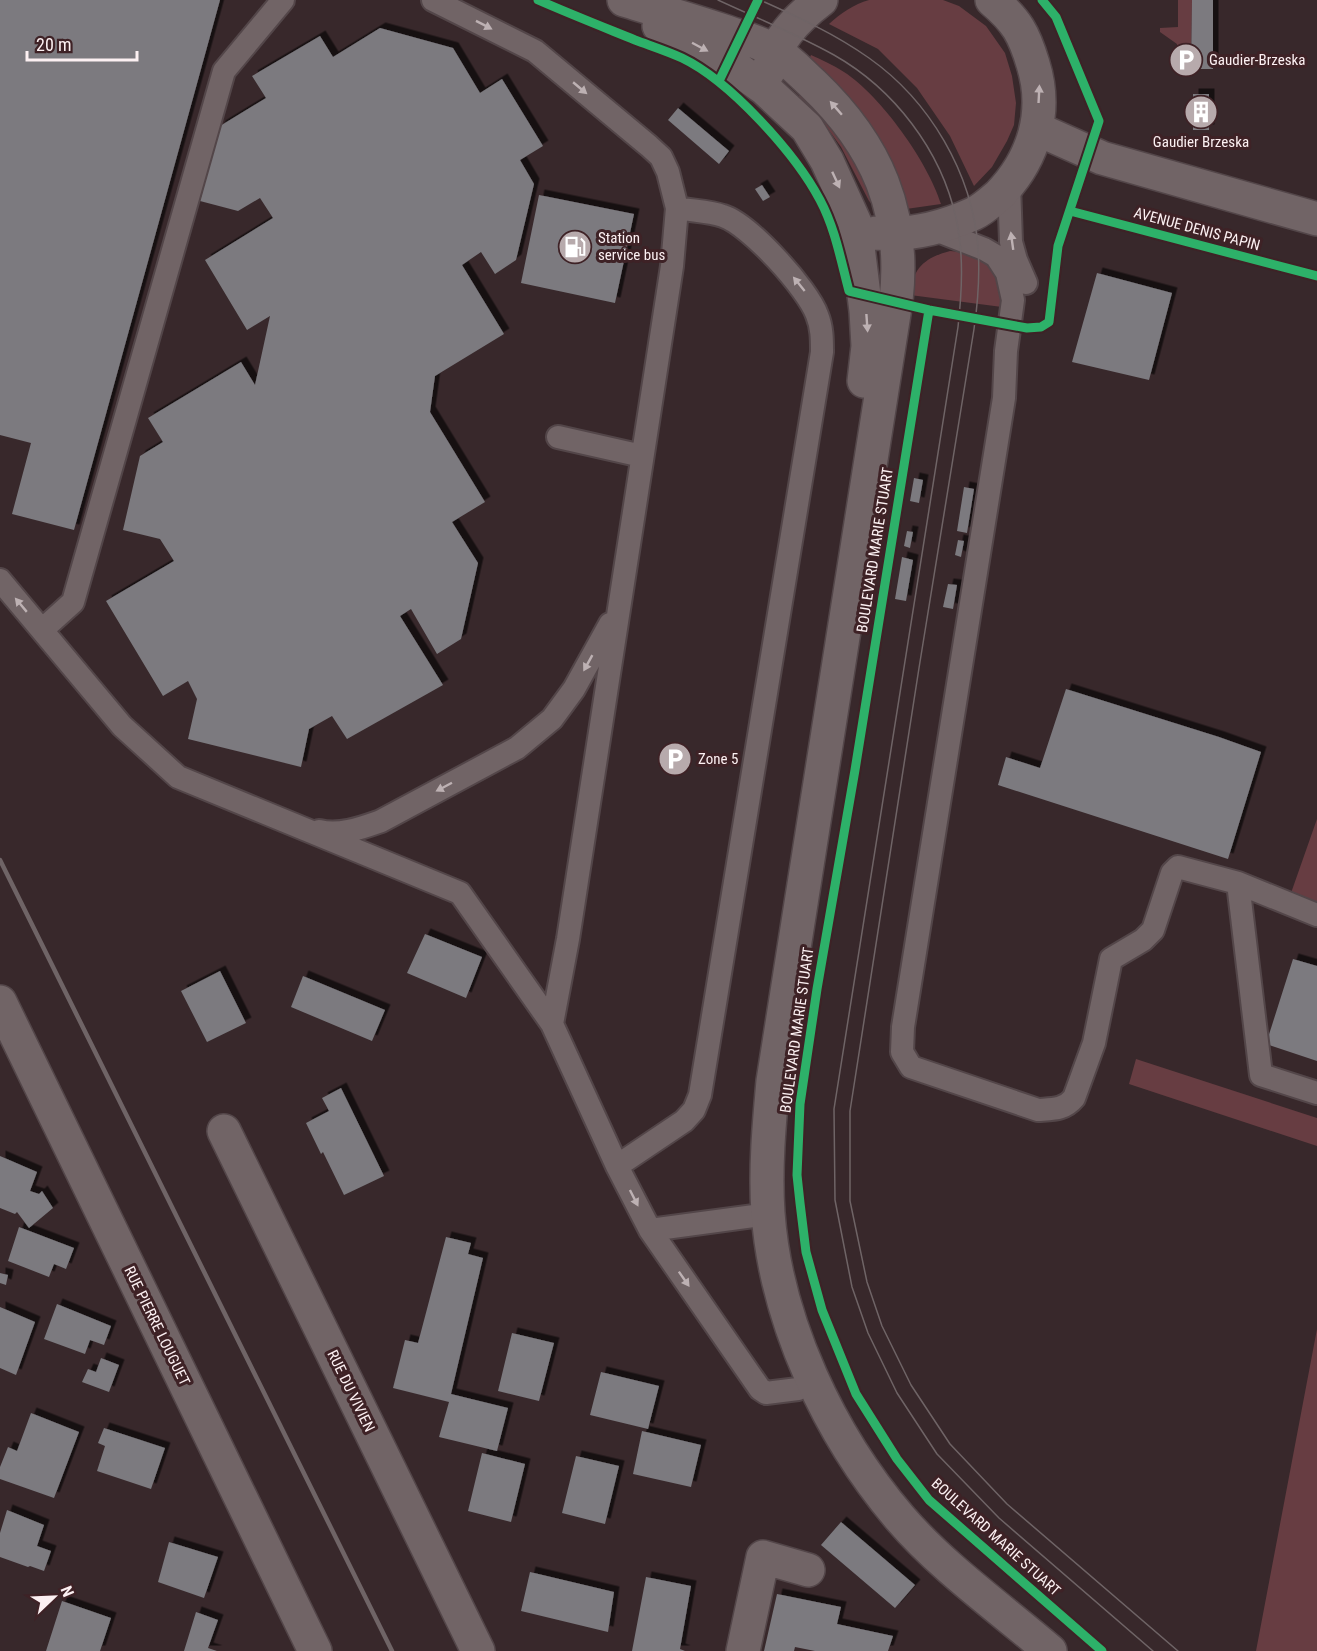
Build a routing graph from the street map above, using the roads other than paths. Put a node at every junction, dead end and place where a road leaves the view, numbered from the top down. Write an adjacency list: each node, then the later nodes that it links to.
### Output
1 (283, 0): 21 (lane)
2 (433, 0): 11 (lane, one-way to 11)
3 (611, 0): 8 (main road, one-way to 8)
4 (624, 0): 7 (main road, BOULEVARD MARIE STUART)
5 (820, 0): 7 (main road)
6 (992, 0): 9 (main road, one-way to 6)
7 (774, 50): 8 (main road); 15 (main road, BOULEVARD MARIE STUART, one-way to 7)
8 (765, 88): 13 (main road, one-way to 13)
9 (1037, 129): 10 (main road); 12 (main road)
10 (1009, 184): 14 (main road); 16 (lane, one-way to 10)
11 (677, 208): 18 (lane); 29 (lane, one-way to 11)
12 (1317, 219)
13 (855, 223): 15 (main road); 30 (main road, one-way to 30)
14 (933, 229): 15 (main road); 16 (lane)
15 (897, 235): 30 (main road, BOULEVARD MARIE STUART)
16 (1004, 398): 23 (lane)
17 (558, 437): 18 (lane)
18 (642, 456): 20 (lane)
19 (0, 579): 21 (lane, one-way to 19)
20 (617, 612): 22 (lane, one-way to 22); 26 (lane)
21 (42, 630): 22 (lane)
22 (299, 826): 26 (lane)
23 (1238, 883): 24 (lane); 27 (lane)
24 (1317, 915)
25 (0, 1002): 34 (main road, RUE PIERRE LOUGUET)
26 (552, 1024): 29 (lane)
27 (1317, 1093)
28 (224, 1131): 35 (main road, RUE DU VIVIEN)
29 (617, 1166): 31 (lane, one-way to 31)
30 (759, 1215): 31 (lane); 32 (main road); 38 (main road, BOULEVARD MARIE STUART)
31 (650, 1230): 32 (lane, one-way to 32)
32 (798, 1389): 37 (main road)
33 (808, 1570): 36 (main road)
34 (315, 1651)
35 (478, 1651)
36 (743, 1651)
37 (1020, 1651)
38 (1050, 1651)

